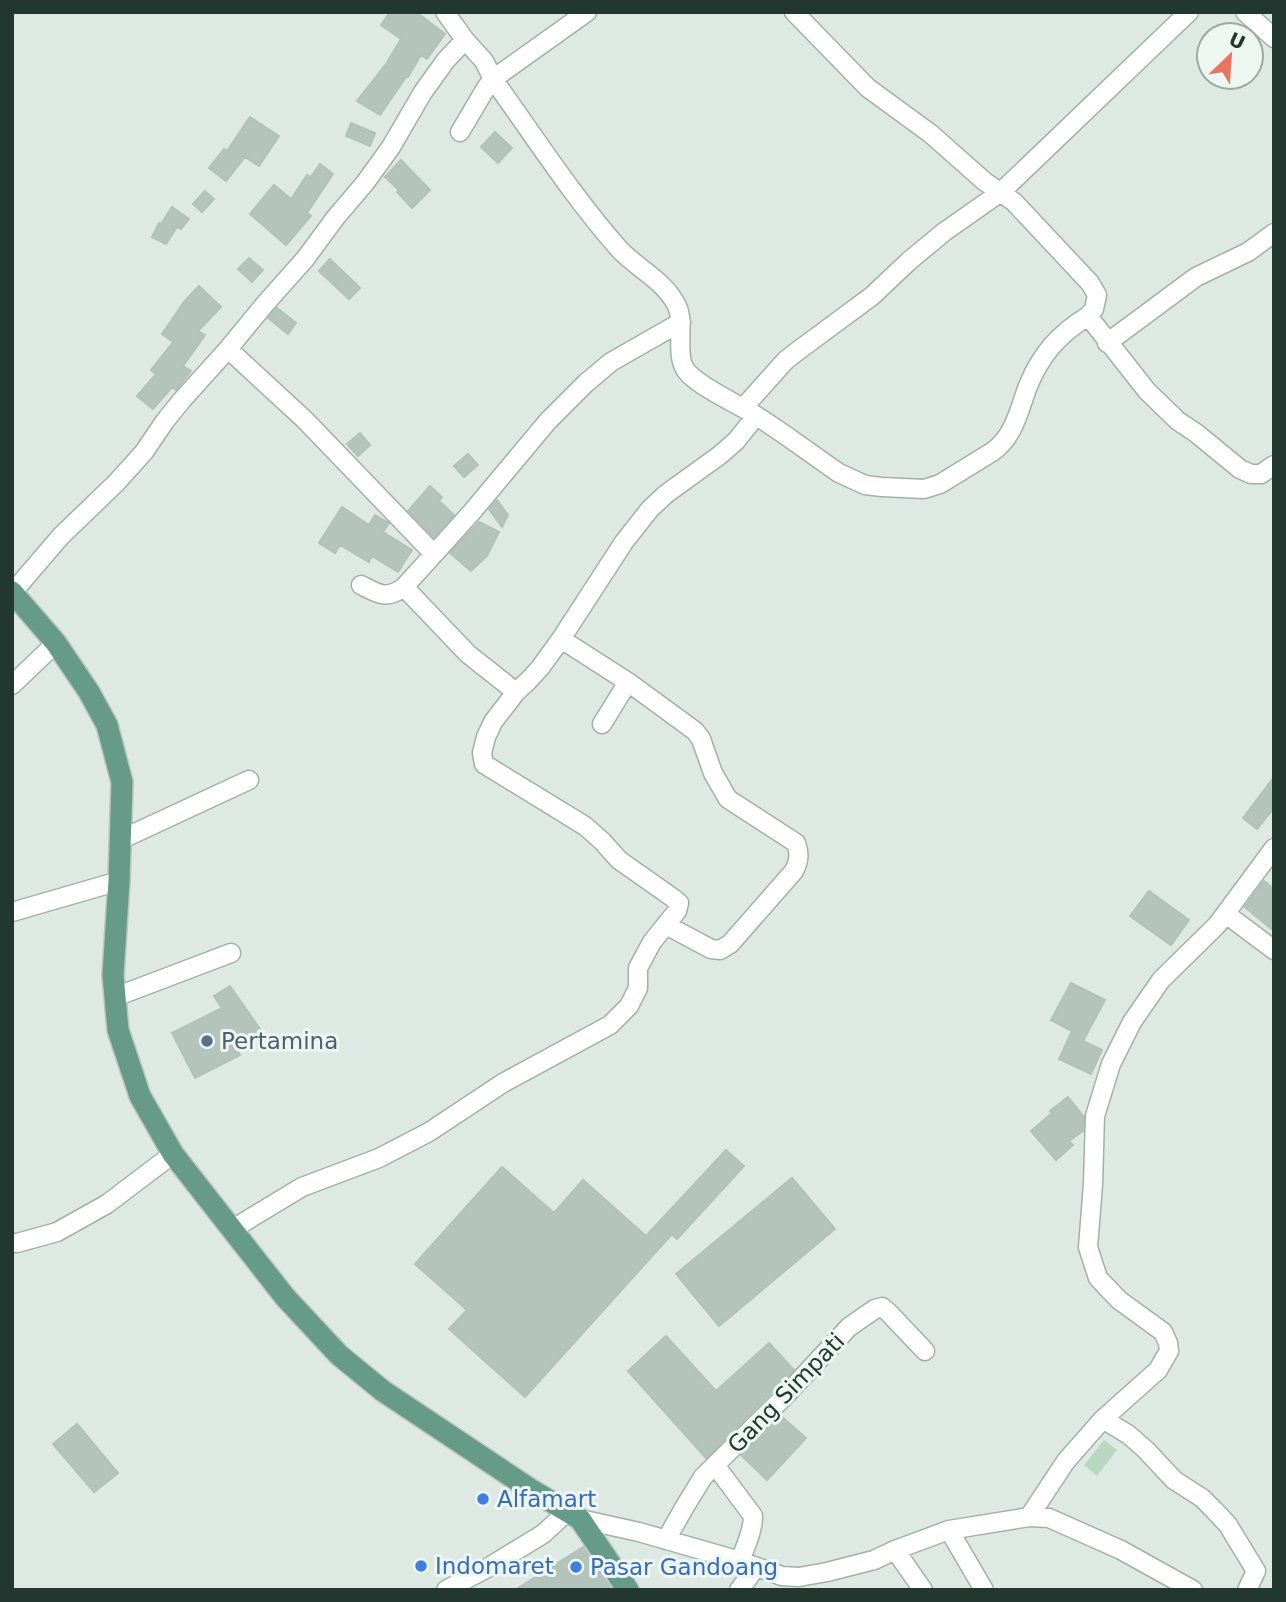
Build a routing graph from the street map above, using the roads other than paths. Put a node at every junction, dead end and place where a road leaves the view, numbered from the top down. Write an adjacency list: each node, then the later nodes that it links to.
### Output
1 (445, 12): 7 (street)
2 (587, 12): 8 (street)
3 (794, 12): 10 (street)
4 (1189, 12): 10 (street)
5 (1245, 12): 6 (street)
6 (1274, 38)
7 (465, 40): 8 (street); 15 (street)
8 (493, 79): 9 (street); 13 (street)
9 (460, 132)
10 (1001, 192): 12 (street); 16 (street)
11 (1274, 233): 14 (street)
12 (1088, 316): 14 (street); 16 (street)
13 (681, 322): 16 (street); 18 (street)
14 (1107, 343): 17 (street)
15 (228, 349): 18 (street); 21 (street)
16 (749, 412): 22 (street)
17 (1274, 465)
18 (434, 554): 20 (street)
19 (361, 585): 20 (street)
20 (404, 587): 26 (street)
21 (13, 592): 23 (main road)
22 (561, 639): 24 (street); 26 (street)
23 (56, 643): 25 (street); 29 (main road)
24 (628, 682): 27 (street); 34 (street)
25 (12, 685)
26 (516, 692): 34 (street)
27 (602, 724)
28 (249, 780): 29 (street)
29 (120, 840): 31 (main road)
30 (1274, 848): 33 (street)
31 (119, 881): 32 (street); 37 (main road)
32 (12, 912)
33 (1226, 914): 35 (street); 42 (street)
34 (666, 925): 39 (street)
35 (1274, 950)
36 (231, 953): 37 (street)
37 (115, 997): 38 (main road)
38 (173, 1154): 39 (main road); 40 (street)
39 (231, 1230): 44 (main road)
40 (12, 1243)
41 (925, 1350): 43 (street, Gang Simpati)
42 (1103, 1419): 45 (street); 56 (street)
43 (715, 1465): 47 (street, Gang Simpati); 49 (street)
44 (574, 1516): 47 (street); 50 (street); 51 (main road)
45 (1029, 1517): 46 (street); 55 (street)
46 (949, 1530): 48 (street); 54 (street)
47 (666, 1540): 49 (street)
48 (895, 1550): 49 (street); 53 (street)
49 (747, 1564): 52 (street)
50 (446, 1590)
51 (628, 1590)
52 (739, 1590)
53 (923, 1590)
54 (984, 1590)
55 (1193, 1590)
56 (1247, 1590)

